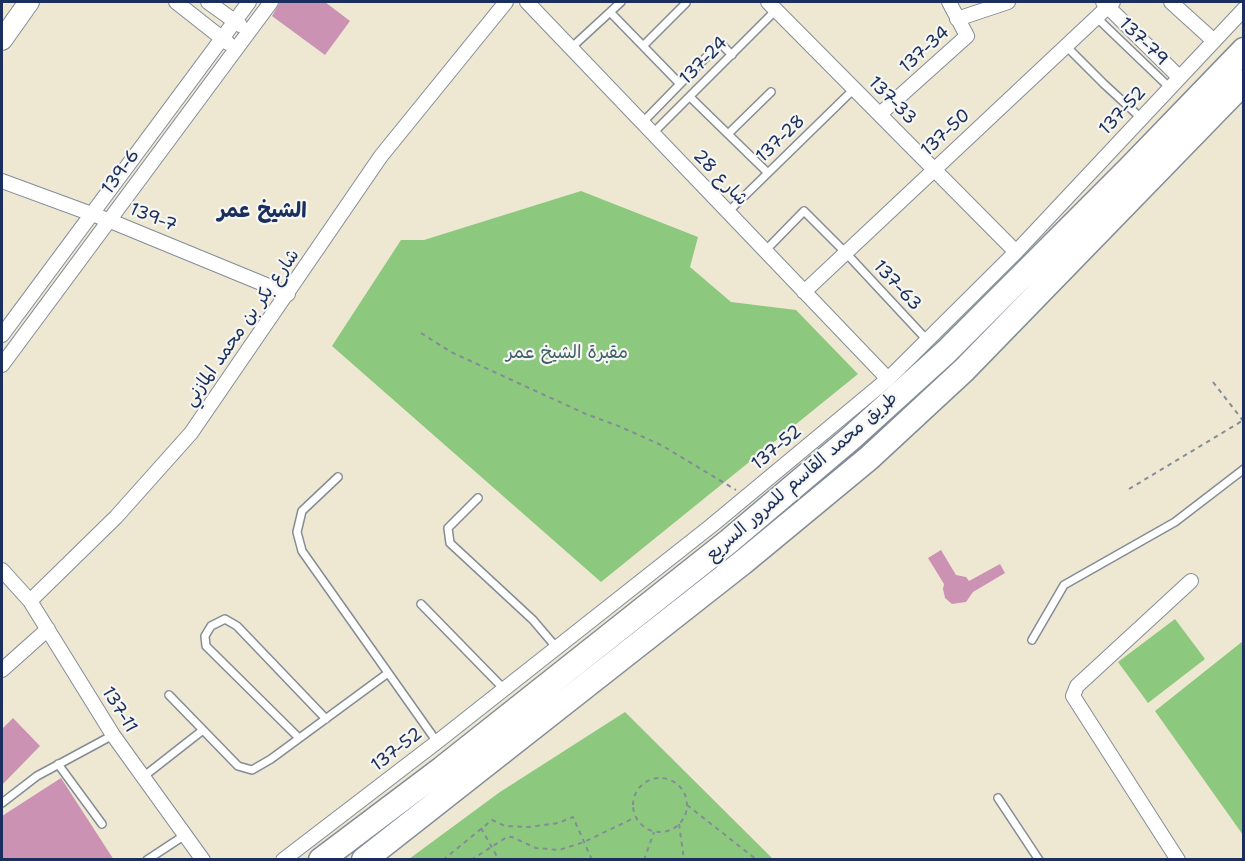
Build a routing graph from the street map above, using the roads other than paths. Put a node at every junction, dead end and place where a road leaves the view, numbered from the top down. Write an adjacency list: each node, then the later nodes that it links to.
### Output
1 (29, 2): 22 (street)
2 (176, 2): 21 (street)
3 (208, 2): 19 (street)
4 (249, 2): 19 (street, 139-6)
5 (271, 2): 20 (street, 139-6)
6 (506, 2): 51 (street, شارع بكر بن محمد المازني)
7 (527, 2): 26 (street, شارع 28)
8 (621, 2): 16 (lane)
9 (950, 2): 18 (street)
10 (1008, 2): 18 (street)
11 (1171, 2): 23 (street)
12 (686, 3): 24 (lane)
13 (1108, 3): 17 (street, 137-50); 31 (street)
14 (772, 6): 29 (lane, 137-24); 33 (street, 137-33)
15 (1244, 9): 23 (street, 137-52)
16 (610, 12): 24 (lane); 26 (lane)
17 (1096, 17): 25 (street, 137-50); 31 (lane, 137-79)
18 (957, 19): 36 (street, 137-34)
19 (234, 20): 20 (street); 21 (street, 139-6)
20 (248, 32): 27 (street, 139-6)
21 (221, 38): 27 (street); 45 (street, 139-6)
22 (2, 40)
23 (1214, 41): 31 (street, 137-52)
24 (643, 46): 32 (lane)
25 (1066, 46): 37 (lane); 41 (street, 137-50)
26 (572, 48): 38 (street, شارع 28)
27 (235, 49): 46 (street, 139-6)
28 (1244, 50): 84 (highway, طريق محمد القاسم للمرور السريع)
29 (732, 54): 32 (lane); 35 (lane, 137-24)
30 (1244, 82): 85 (highway, طريق محمد القاسم للمرور السريع)
31 (1174, 83): 37 (street, 137-52)
32 (680, 84): 38 (lane)
33 (855, 88): 36 (street, 137-33); 42 (lane, 137-28)
34 (771, 92): 40 (lane)
35 (690, 97): 39 (lane, 137-24); 40 (lane)
36 (880, 114): 41 (street, 137-33)
37 (1141, 118): 48 (street, 137-52)
38 (642, 123): 39 (street, شارع 28)
39 (653, 134): 44 (street, شارع 28)
40 (728, 134): 42 (lane)
41 (935, 169): 48 (street, 137-33); 49 (street, 137-50)
42 (768, 174): 44 (lane, 137-28)
43 (2, 181): 45 (street, 139-7)
44 (728, 212): 47 (street, شارع 28)
45 (91, 213): 46 (street, 139-7); 52 (street, 139-6)
46 (108, 220): 51 (street, 139-7); 54 (street, 139-6)
47 (765, 251): 49 (lane, 137-63); 50 (street, شارع 28)
48 (1016, 252): 53 (street, 137-52)
49 (846, 253): 50 (street, 137-50); 53 (lane, 137-63)
50 (804, 292): 55 (street, شارع 28)
51 (288, 294): 61 (street, شارع بكر بن محمد المازني)
52 (2, 335)
53 (927, 340): 55 (street, 137-52)
54 (2, 365)
55 (888, 379): 65 (street, 137-52)
56 (1244, 469): 64 (lane)
57 (338, 477): 67 (lane)
58 (478, 498): 65 (lane)
59 (4, 577): 61 (street, 137-11)
60 (1191, 581): 87 (street)
61 (30, 601): 63 (street, 137-11)
62 (421, 604): 68 (lane)
63 (48, 628): 66 (street); 72 (street, 137-11)
64 (1032, 640)
65 (556, 647): 68 (street, 137-52)
66 (2, 670)
67 (388, 673): 70 (lane); 74 (lane)
68 (503, 688): 74 (street, 137-52)
69 (169, 695): 71 (lane)
70 (326, 719): 73 (lane); 73 (lane)
71 (203, 730): 73 (lane); 76 (lane)
72 (113, 735): 75 (lane); 76 (street, 137-11)
73 (300, 738)
74 (437, 742): 83 (street, 137-52)
75 (58, 764): 78 (lane); 79 (lane)
76 (143, 777): 80 (street, 137-11)
77 (998, 798): 86 (lane)
78 (2, 803)
79 (102, 824)
80 (185, 835): 81 (lane); 82 (street, 137-11)
81 (147, 860)
82 (203, 860)
83 (283, 860)
84 (321, 860)
85 (364, 860)
86 (1039, 860)
87 (1178, 860)

